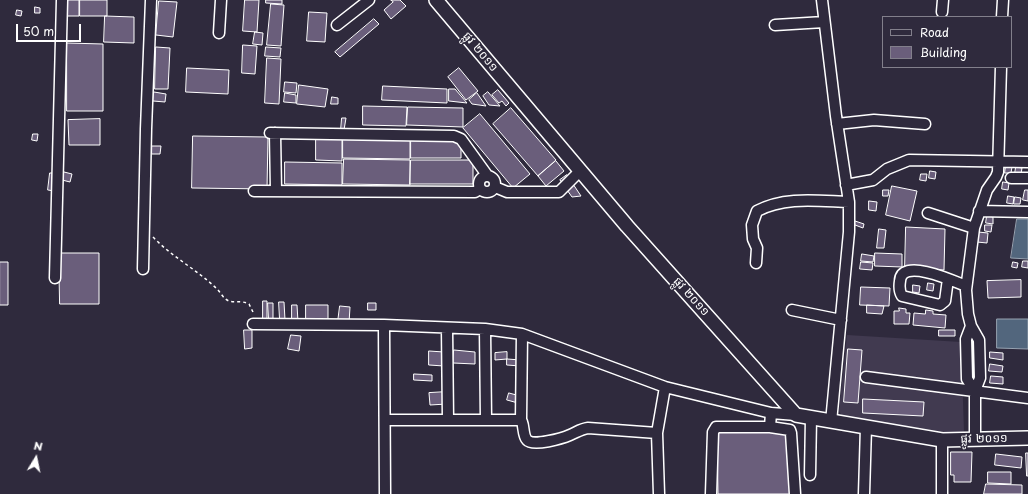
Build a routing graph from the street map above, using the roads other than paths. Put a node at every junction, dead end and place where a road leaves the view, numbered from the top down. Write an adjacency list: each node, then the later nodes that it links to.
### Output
1 (62, 0): 36 (street)
2 (151, 0): 35 (street)
3 (221, 0): 14 (street)
4 (369, 0): 13 (street)
5 (436, 0): 20 (main road, ផ្លូវ ២០១១)
6 (822, 0): 11 (street)
7 (943, 0): 9 (street)
8 (1003, 0): 10 (street)
9 (942, 12)
10 (1002, 16)
11 (824, 22): 12 (street); 16 (street)
12 (775, 25)
13 (336, 26)
14 (219, 33)
15 (1001, 68): 18 (street)
16 (837, 124): 17 (street); 24 (street)
17 (925, 124)
18 (999, 162): 19 (street); 24 (street); 30 (street)
19 (1028, 162)
20 (581, 170): 25 (street); 51 (main road, ផ្លូវ ២០១១)
21 (487, 175): 25 (street); 26 (street); 28 (street)
22 (1012, 178): 23 (street)
23 (1028, 178)
24 (846, 184): 29 (street)
25 (495, 187): 26 (street)
26 (480, 189): 28 (street)
27 (254, 191): 28 (street)
28 (276, 191)
29 (849, 202): 34 (street); 40 (street)
30 (979, 211): 31 (street); 33 (street)
31 (1028, 212)
32 (928, 213): 33 (street)
33 (974, 228): 38 (street)
34 (756, 264)
35 (143, 269)
36 (55, 278)
37 (948, 279): 37 (street); 38 (street)
38 (966, 286): 48 (street)
39 (792, 310): 40 (street)
40 (842, 320): 57 (street)
41 (255, 324): 42 (street)
42 (384, 325): 43 (street); 53 (street)
43 (447, 328): 44 (street); 54 (street)
44 (485, 329): 45 (street); 55 (street)
45 (522, 334): 47 (street); 56 (street)
46 (866, 377): 48 (street)
47 (666, 387): 50 (street); 60 (street)
48 (975, 391): 49 (street); 62 (street)
49 (1028, 398)
50 (771, 412): 51 (street); 58 (street)
51 (796, 415): 52 (main road, ផ្លូវ ២០១១)
52 (811, 418): 57 (main road, ផ្លូវ ២០១១); 64 (street)
53 (385, 420): 54 (street); 65 (street)
54 (448, 420): 55 (street)
55 (486, 420): 56 (street)
56 (521, 420): 60 (street)
57 (831, 422): 59 (main road, ផ្លូវ ២០១១)
58 (770, 427): 67 (street); 68 (street)
59 (866, 427): 63 (main road, ផ្លូវ ២០១១); 69 (street)
60 (657, 433): 66 (street)
61 (1028, 438): 62 (main road, ផ្លូវ ២០១១)
62 (975, 439): 63 (main road, ផ្លូវ ២០១១)
63 (942, 440): 70 (street)
64 (810, 475)
65 (385, 494)
66 (659, 494)
67 (711, 494)
68 (795, 494)
69 (864, 494)
70 (942, 494)

